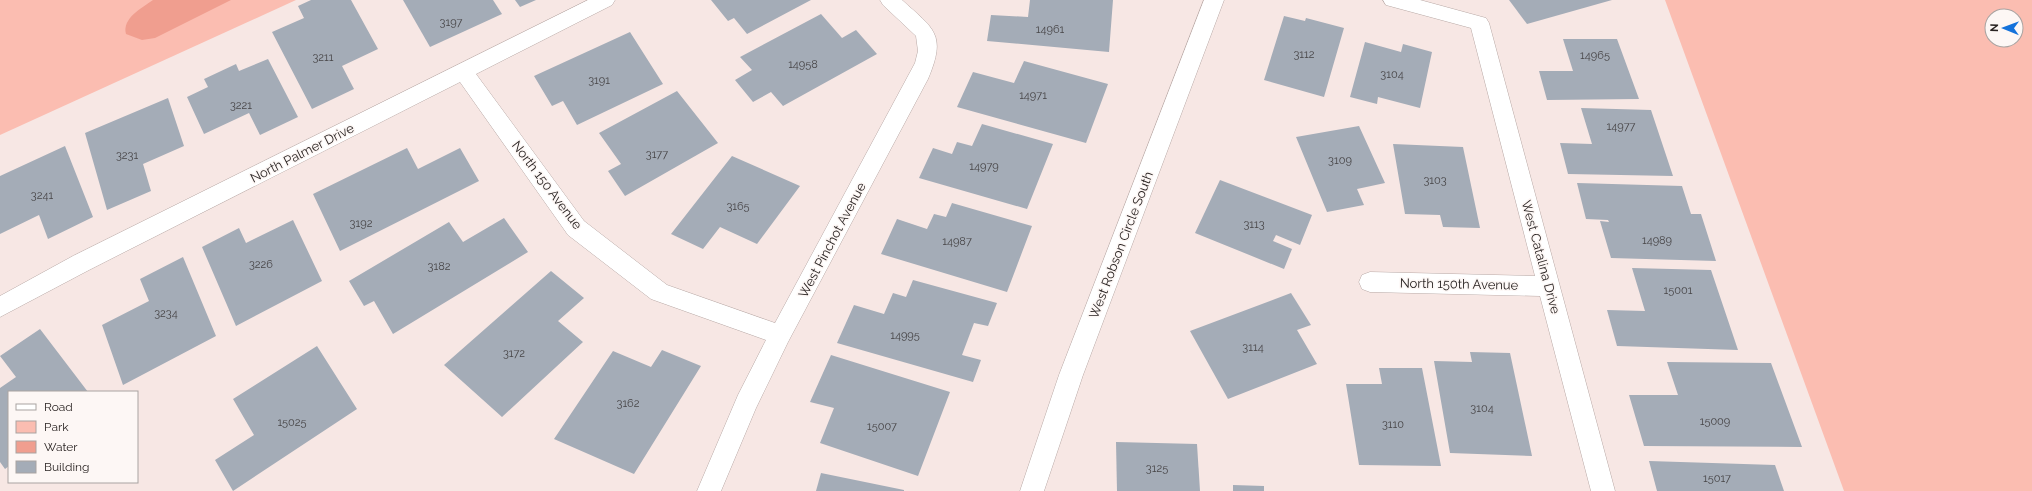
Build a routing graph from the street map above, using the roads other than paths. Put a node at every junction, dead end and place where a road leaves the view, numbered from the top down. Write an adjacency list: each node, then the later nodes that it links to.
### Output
1 (606, 0): 5 (street, North Palmer Drive)
2 (890, 0): 9 (street, West Pinchot Avenue)
3 (1214, 0): 11 (street, West Robson Circle South)
4 (1394, 0): 7 (street, West Catalina Drive)
5 (464, 72): 8 (street, North Palmer Drive); 9 (street, North 150 Avenue)
6 (1370, 282): 7 (street, North 150th Avenue)
7 (1548, 286): 12 (street, West Catalina Drive)
8 (0, 307)
9 (780, 335): 10 (street, West Pinchot Avenue)
10 (709, 491)
11 (1032, 491)
12 (1603, 491)

